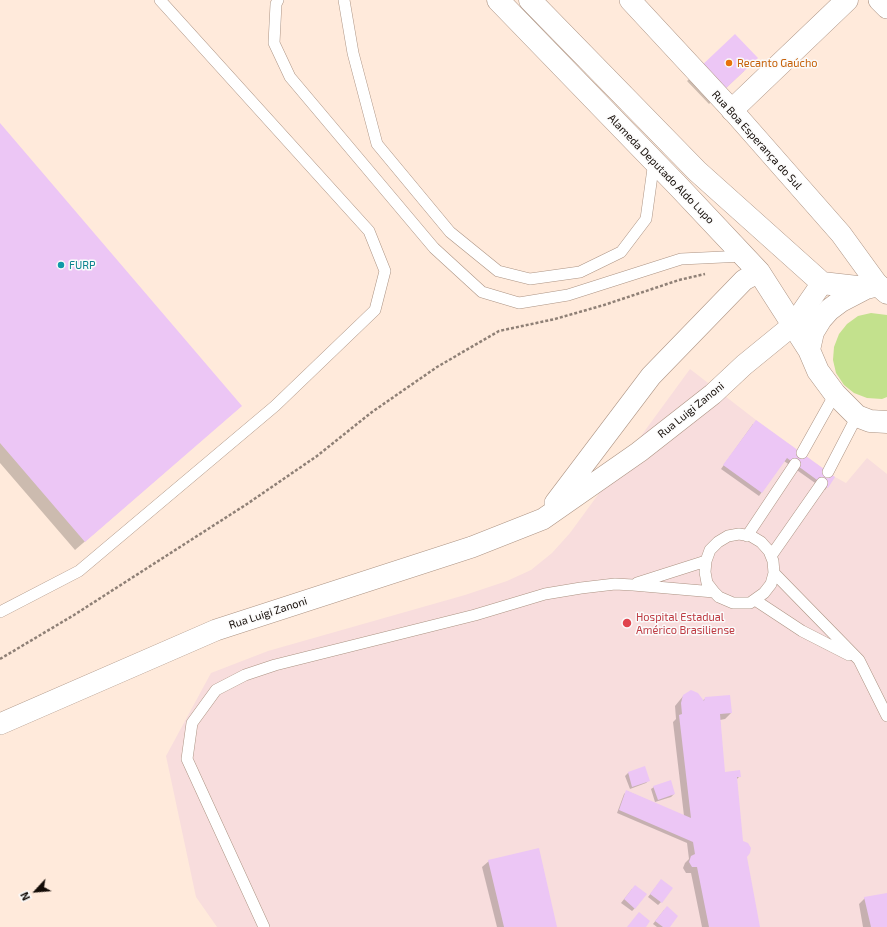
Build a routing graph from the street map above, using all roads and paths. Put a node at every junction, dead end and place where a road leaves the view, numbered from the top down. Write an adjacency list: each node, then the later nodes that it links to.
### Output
1 (160, 0): 34 (lane)
2 (278, 0): 12 (lane)
3 (344, 0): 11 (lane)
4 (498, 0): 11 (main road, Alameda Deputado Aldo Lupo)
5 (530, 0): 15 (main road)
6 (630, 0): 10 (street, Rua Boa Esperança do Sul)
7 (847, 0): 10 (main road)
8 (879, 0): 9 (street)
9 (887, 8)
10 (732, 110): 16 (street, Rua Boa Esperança do Sul)
11 (654, 161): 12 (main road, Alameda Deputado Aldo Lupo)
12 (744, 256): 13 (main road, Alameda Deputado Aldo Lupo)
13 (759, 272): 17 (main road, Alameda Deputado Aldo Lupo); 26 (street)
14 (706, 274): 35 (path)
15 (822, 283): 16 (main road); 17 (street, Rua Luigi Zanoni)
16 (877, 289): 18 (main road)
17 (793, 325): 18 (main road, Alameda Deputado Aldo Lupo); 26 (street, Rua Luigi Zanoni)
18 (809, 350): 19 (main road, Alameda Deputado Aldo Lupo)
19 (835, 394): 20 (main road, Alameda Deputado Aldo Lupo); 22 (lane)
20 (871, 420): 21 (main road); 24 (lane)
21 (887, 437)
22 (802, 453)
23 (795, 464): 27 (lane)
24 (828, 472)
25 (822, 483): 28 (lane)
26 (543, 519): 38 (street, Rua Luigi Zanoni)
27 (747, 536): 28 (lane); 29 (lane)
28 (771, 556): 30 (lane)
29 (706, 561): 31 (lane); 32 (lane)
30 (774, 573): 33 (lane); 36 (lane)
31 (633, 584): 32 (lane); 39 (lane)
32 (714, 592): 33 (lane)
33 (755, 600): 36 (lane)
34 (0, 612)
35 (0, 659)
36 (859, 660): 37 (lane)
37 (887, 716)
38 (0, 724)
39 (264, 927)

